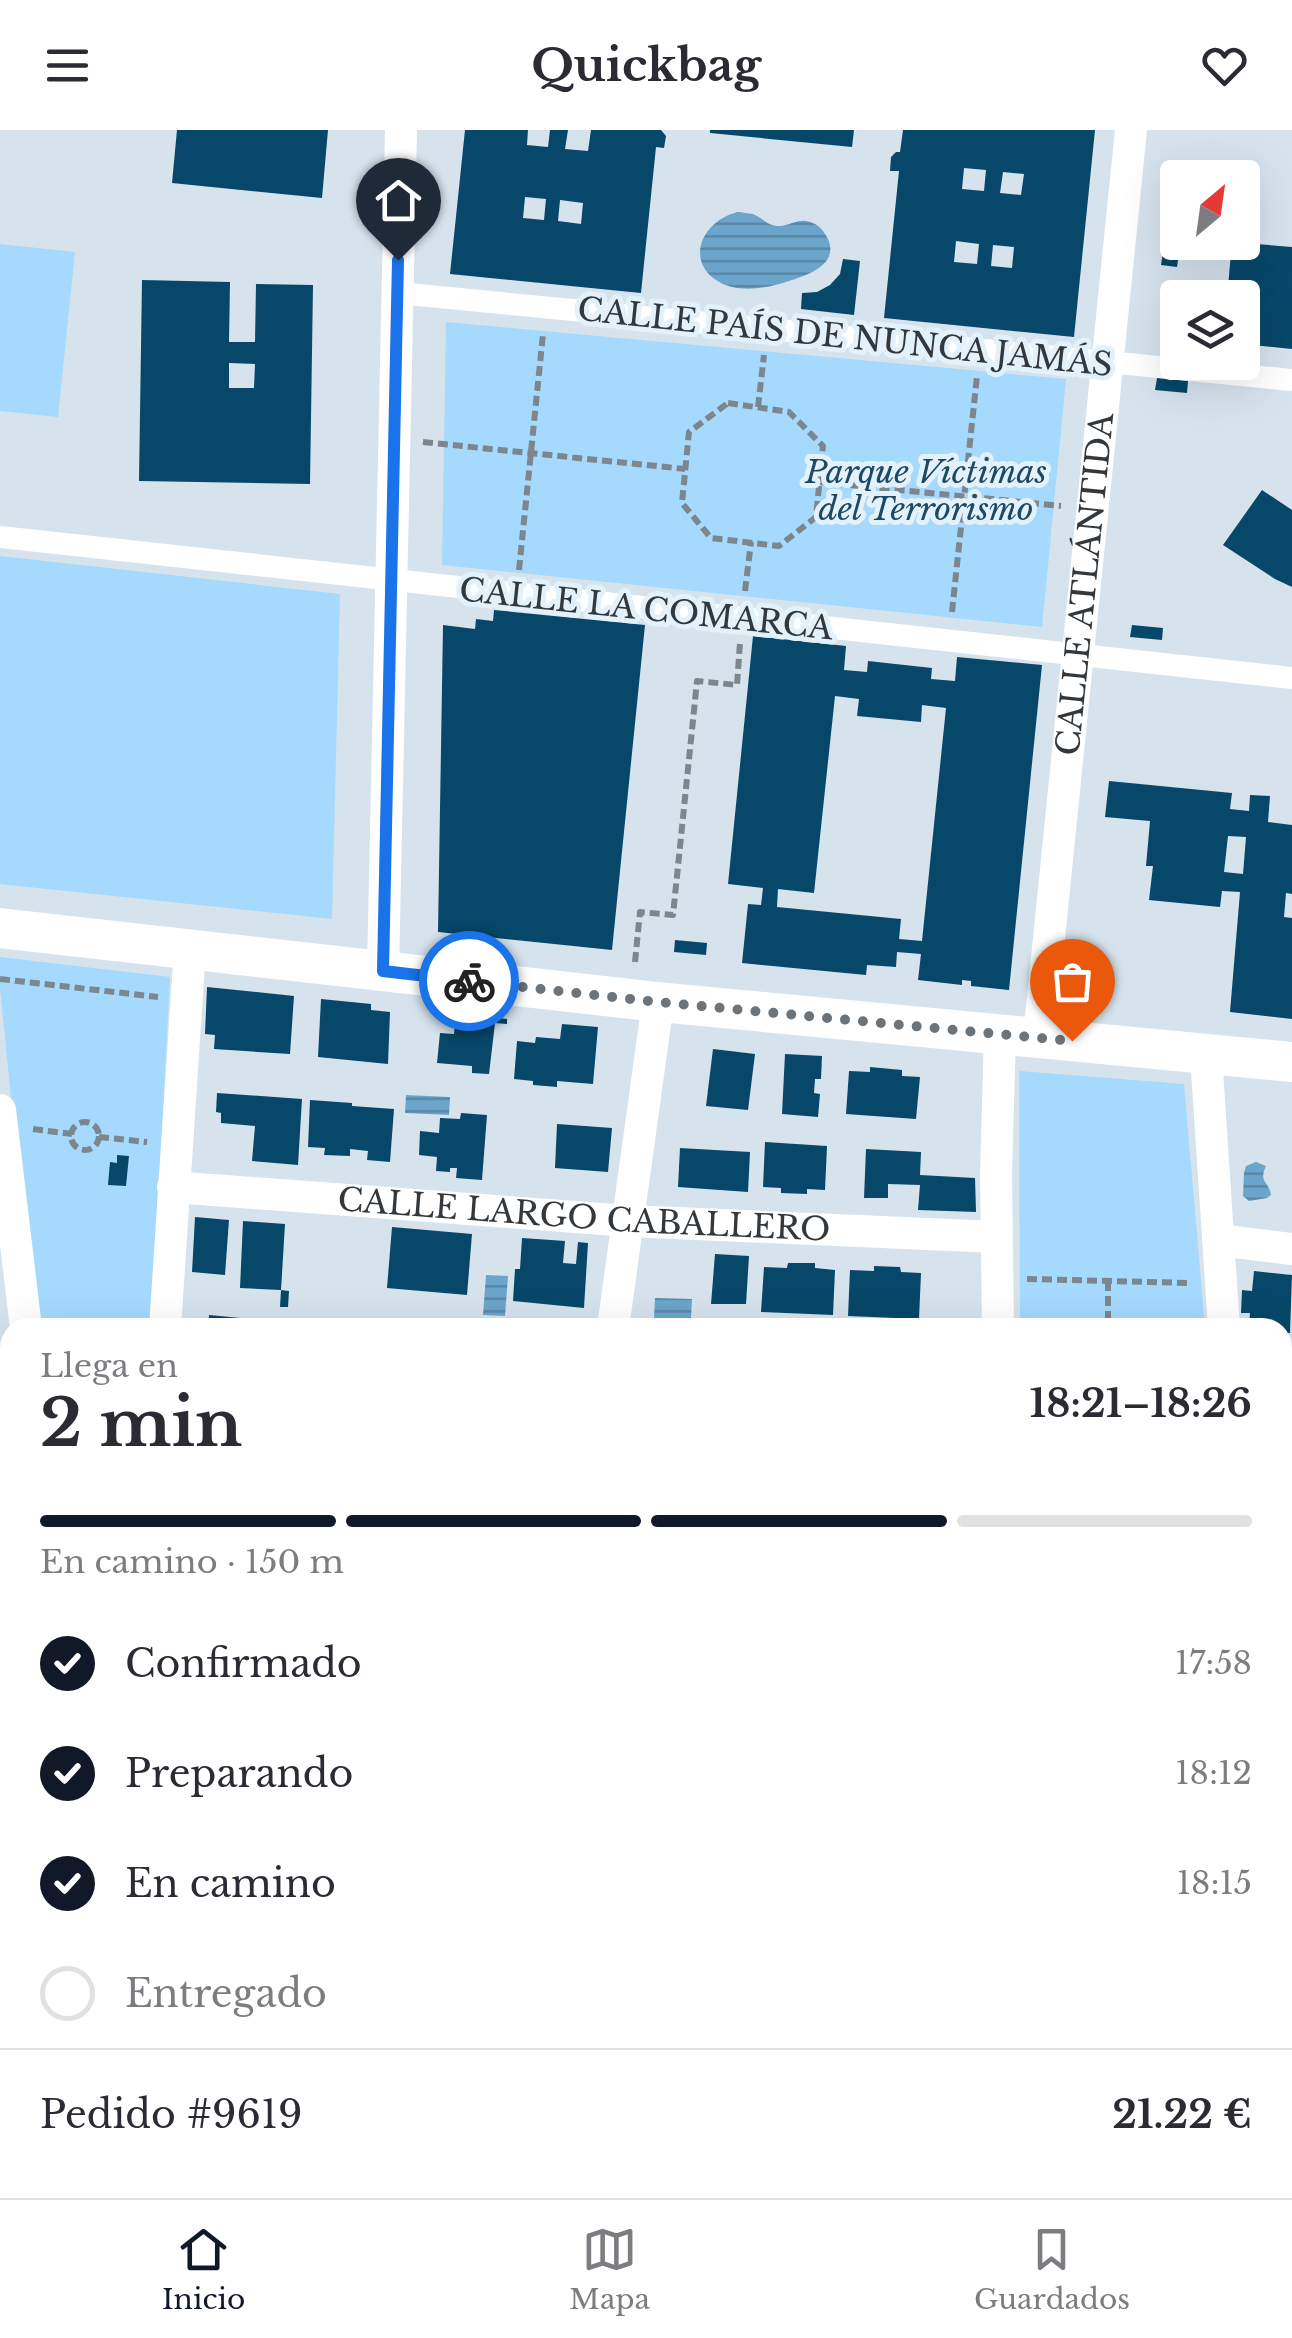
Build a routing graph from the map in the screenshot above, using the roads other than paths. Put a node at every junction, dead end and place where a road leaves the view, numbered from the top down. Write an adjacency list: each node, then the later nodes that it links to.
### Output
1 (402, 130): 3 (street)
2 (1131, 130): 4 (street, CALLE ATLÁNTIDA)
3 (398, 293): 4 (street, CALLE PAÍS DE NUNCA JAMÁS); 7 (street)
4 (1107, 362): 5 (street, CALLE PAÍS DE NUNCA JAMÁS); 8 (street, CALLE ATLÁNTIDA)
5 (1292, 380)
6 (0, 537): 7 (street, CALLE LA COMARCA)
7 (392, 581): 8 (street, CALLE LA COMARCA); 12 (street)
8 (1078, 655): 9 (street, CALLE LA COMARCA); 14 (street, CALLE ATLÁNTIDA)
9 (1292, 678)
10 (0, 928): 11 (street)
11 (190, 948): 12 (street); 19 (street)
12 (383, 971): 13 (street)
13 (645, 1001): 14 (street); 20 (street)
14 (1020, 1036): 15 (street); 21 (street, CALLE ATLÁNTIDA)
15 (1206, 1055): 16 (street); 22 (street)
16 (1292, 1062)
17 (0, 1110): 18 (street)
18 (4, 1174): 24 (street)
19 (173, 1187): 20 (street, CALLE LARGO CABALLERO); 25 (street)
20 (629, 1221): 21 (street, CALLE LARGO CABALLERO); 26 (street)
21 (996, 1237): 27 (street, CALLE ATLÁNTIDA)
22 (1218, 1240): 23 (street); 28 (street)
23 (1292, 1249)
24 (25, 1318)
25 (166, 1318)
26 (614, 1318)
27 (998, 1318)
28 (1223, 1318)

